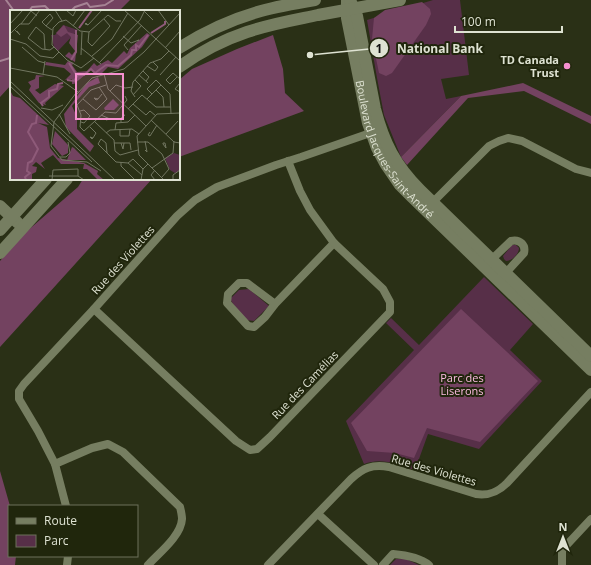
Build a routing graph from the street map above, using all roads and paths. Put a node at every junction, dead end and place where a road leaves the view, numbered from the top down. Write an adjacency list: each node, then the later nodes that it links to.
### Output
1 (315, 0): 4 (street)
2 (400, 0): 3 (street)
3 (350, 5): 5 (street); 6 (street, Boulevard Jacques-Saint-André)
4 (180, 47)
5 (180, 66)
6 (376, 131): 7 (street, Rue des Violettes); 12 (street, Boulevard Jacques-Saint-André)
7 (288, 161): 17 (street, Rue des Camélias); 22 (street, Rue des Violettes)
8 (591, 173): 12 (street)
9 (45, 180): 13 (street)
10 (66, 180): 14 (street)
11 (0, 206): 13 (street)
12 (429, 206): 19 (street, Boulevard Jacques-Saint-André)
13 (12, 217): 14 (street); 15 (street)
14 (23, 228): 16 (street)
15 (0, 231): 16 (street)
16 (10, 242): 18 (street)
17 (334, 243): 21 (street); 22 (street, Rue des Camélias)
18 (0, 253)
19 (488, 263): 20 (street, Boulevard Jacques-Saint-André); 20 (street)
20 (502, 277): 23 (street, Boulevard Jacques-Saint-André); 24 (street, Boulevard Jacques-Saint-André)
21 (275, 304): 21 (street)
22 (94, 309): 26 (street, Rue des Violettes)
23 (591, 356)
24 (591, 370)
25 (591, 392): 28 (street, Rue des Violettes)
26 (54, 464): 27 (street, Rue des Violettes); 31 (street)
27 (66, 505)
28 (318, 514): 32 (street, Rue des Violettes); 33 (street)
29 (591, 519): 30 (street)
30 (588, 525): 36 (street)
31 (148, 565)
32 (268, 565)
33 (374, 565)
34 (383, 565): 35 (street)
35 (429, 565)
36 (562, 565)

